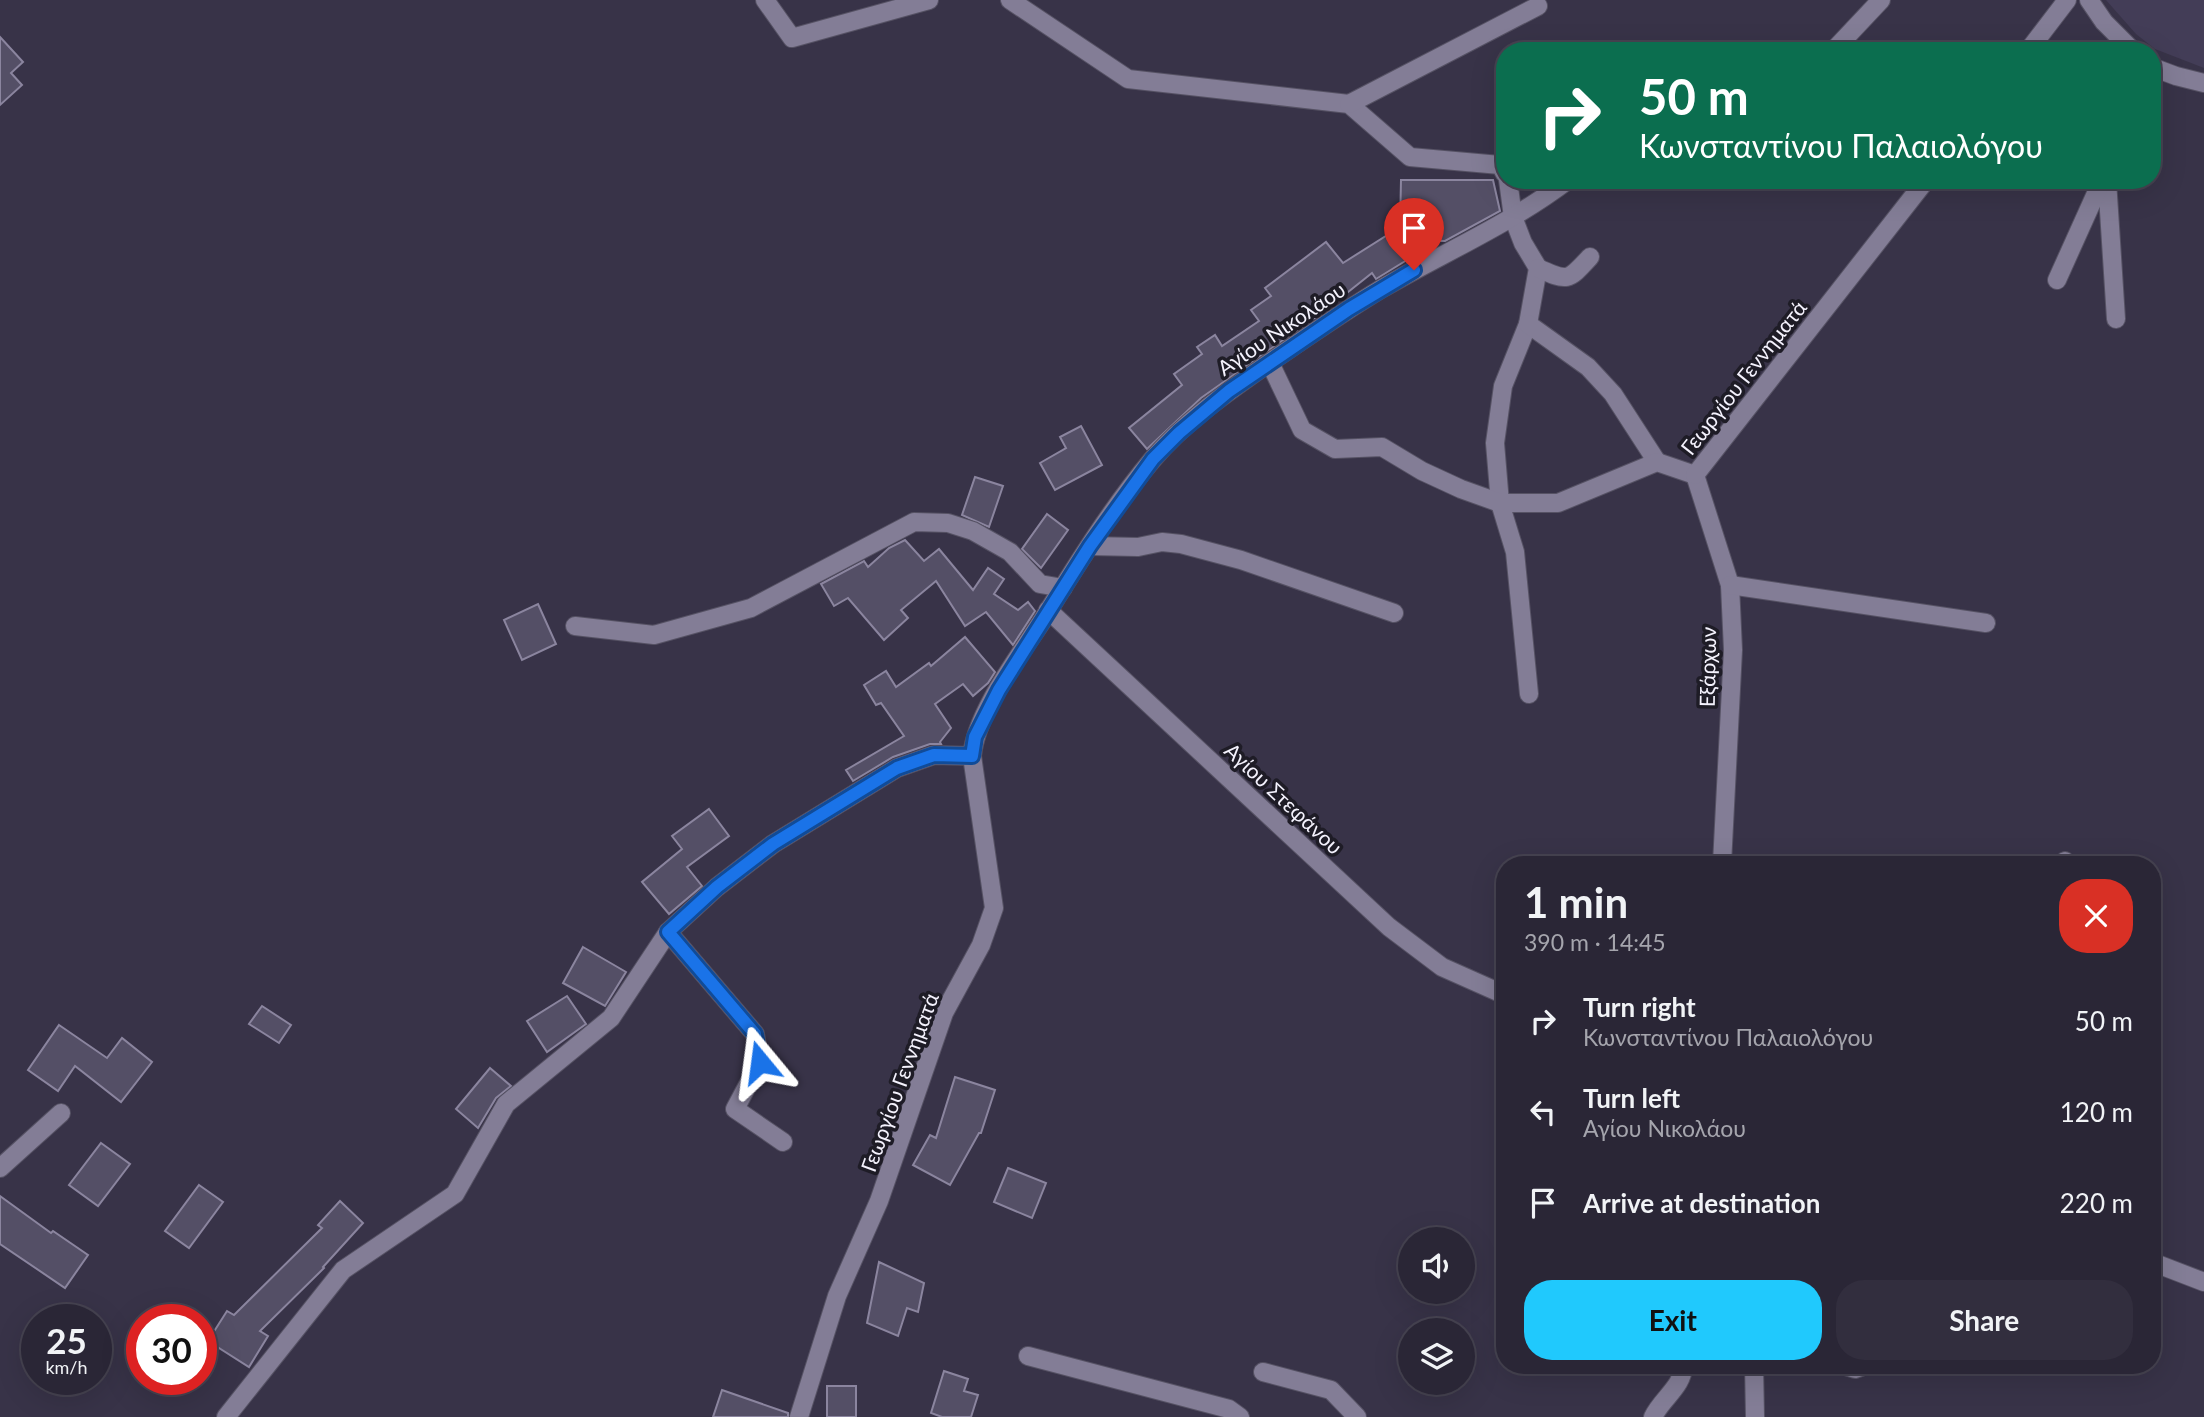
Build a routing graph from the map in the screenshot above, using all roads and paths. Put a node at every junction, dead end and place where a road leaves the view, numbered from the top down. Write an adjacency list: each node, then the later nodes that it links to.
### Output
1 (765, 0): 2 (street)
2 (929, 0)
3 (1010, 0): 13 (street)
4 (1881, 0): 8 (street)
5 (2067, 0): 9 (street)
6 (2089, 0): 10 (street)
7 (1538, 6): 13 (street)
8 (1841, 42)
9 (2035, 42)
10 (2124, 42)
11 (2161, 72): 12 (street)
12 (2204, 83)
13 (1349, 104): 14 (street)
14 (1496, 165)
15 (1509, 189): 20 (street)
16 (1555, 189): 20 (street, Αγίου Νικολάου)
17 (1919, 189): 28 (street, Γεωργίου Γεννηματά)
18 (2100, 189): 23 (street)
19 (2105, 189): 24 (street)
20 (1513, 218): 22 (street); 26 (street, Αγίου Νικολάου)
21 (1590, 257): 22 (street)
22 (1538, 268): 25 (street)
23 (2057, 280)
24 (2116, 319)
25 (1528, 324): 27 (street); 29 (street)
26 (1270, 363): 29 (street, Γεωργίου Γεννηματά); 30 (street, Αγίου Νικολάου)
27 (1657, 462): 28 (street, Γεωργίου Γεννηματά); 29 (street, Γεωργίου Γεννηματά)
28 (1695, 475): 31 (street, Εξάρχων)
29 (1500, 503): 37 (street)
30 (1090, 546): 32 (street, Αγίου Νικολάου); 34 (street)
31 (1730, 586): 35 (street); 39 (street, Εξάρχων)
32 (1063, 588): 33 (street, Αγίου Νικολάου); 36 (street)
33 (1048, 610): 38 (street, Αγίου Νικολάου); 41 (street, Αγίου Στεφάνου)
34 (1394, 613)
35 (1986, 624)
36 (575, 626)
37 (1529, 694)
38 (972, 756): 40 (street); 52 (street, Γεωργίου Γεννηματά)
39 (1722, 856)
40 (668, 932): 43 (street); 51 (street)
41 (1496, 991)
42 (61, 1113): 44 (street)
43 (783, 1142)
44 (0, 1168)
45 (2161, 1265): 46 (street)
46 (2204, 1282)
47 (1028, 1356): 53 (street)
48 (1263, 1372): 54 (street)
49 (1683, 1374): 55 (street)
50 (1754, 1374): 56 (street)
51 (226, 1417)
52 (799, 1417)
53 (1240, 1417)
54 (1357, 1417)
55 (1653, 1417)
56 (1755, 1417)

